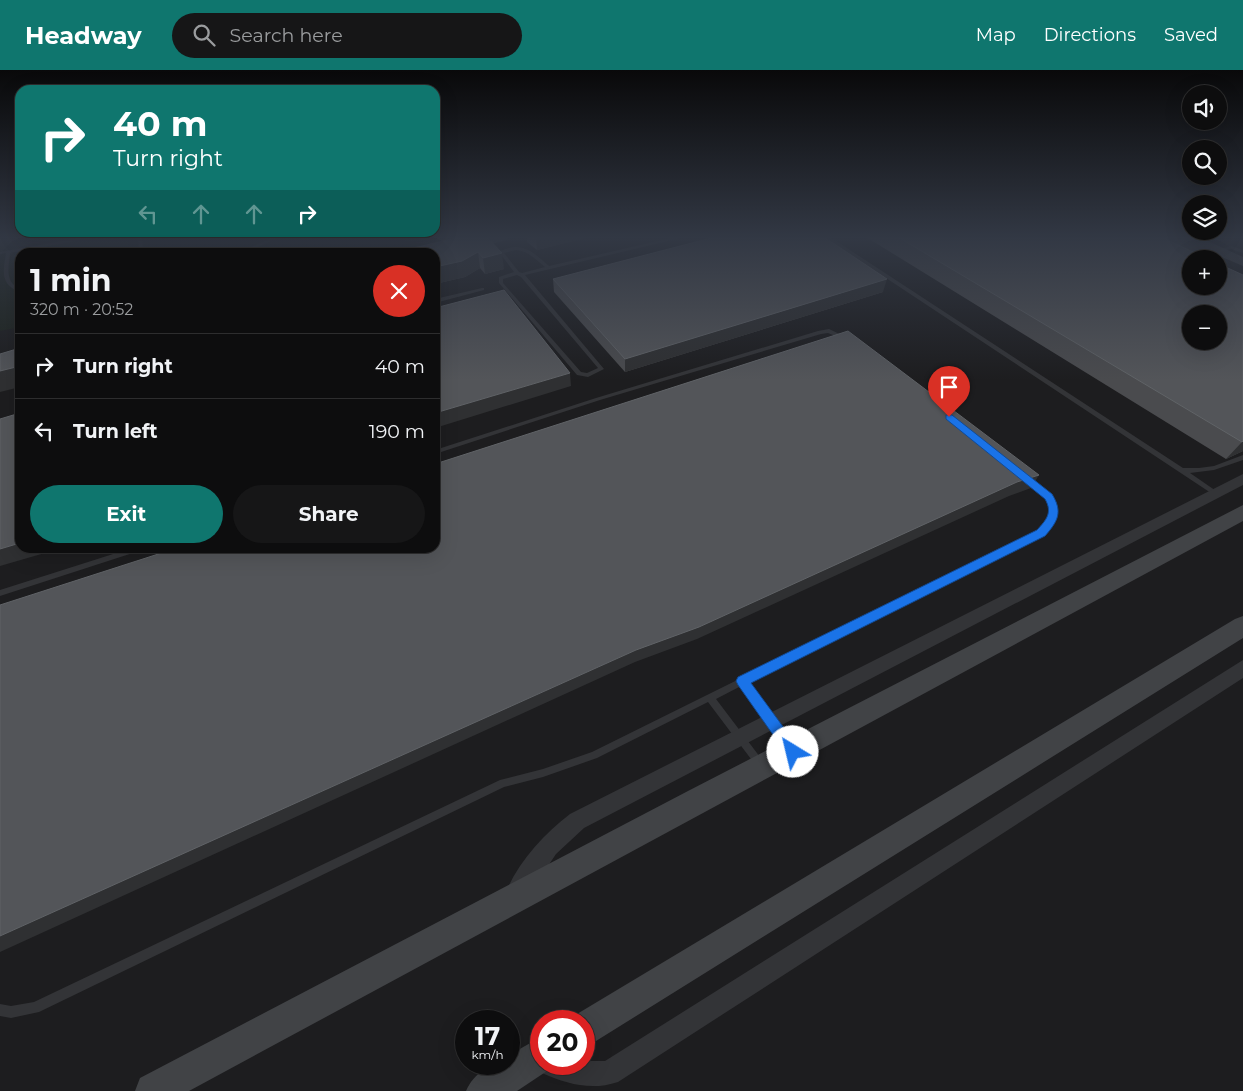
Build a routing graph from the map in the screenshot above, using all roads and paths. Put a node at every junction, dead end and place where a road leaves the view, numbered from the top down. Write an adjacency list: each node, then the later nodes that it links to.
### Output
1 (501, 285): 2 (lane)
2 (528, 285)
3 (898, 285): 9 (lane)
4 (482, 289): 5 (lane)
5 (440, 300)
6 (852, 343): 7 (lane)
7 (440, 450)
8 (1243, 457): 9 (lane)
9 (1182, 470): 12 (lane)
10 (1022, 474): 18 (lane)
11 (1243, 479): 12 (street)
12 (1216, 493): 20 (street)
13 (1243, 512): 22 (main road)
14 (123, 553): 15 (lane)
15 (0, 592)
16 (1243, 626): 26 (main road)
17 (1243, 668): 28 (street)
18 (742, 681): 19 (lane); 20 (lane)
19 (710, 698): 21 (lane); 25 (lane)
20 (771, 721): 21 (street); 22 (lane)
21 (740, 736): 23 (lane); 24 (street)
22 (793, 752): 23 (main road)
23 (763, 768): 24 (main road)
24 (516, 896): 29 (main road)
25 (0, 1010)
26 (595, 1023)
27 (530, 1066): 30 (main road)
28 (585, 1075)
29 (153, 1091)
30 (484, 1091)

